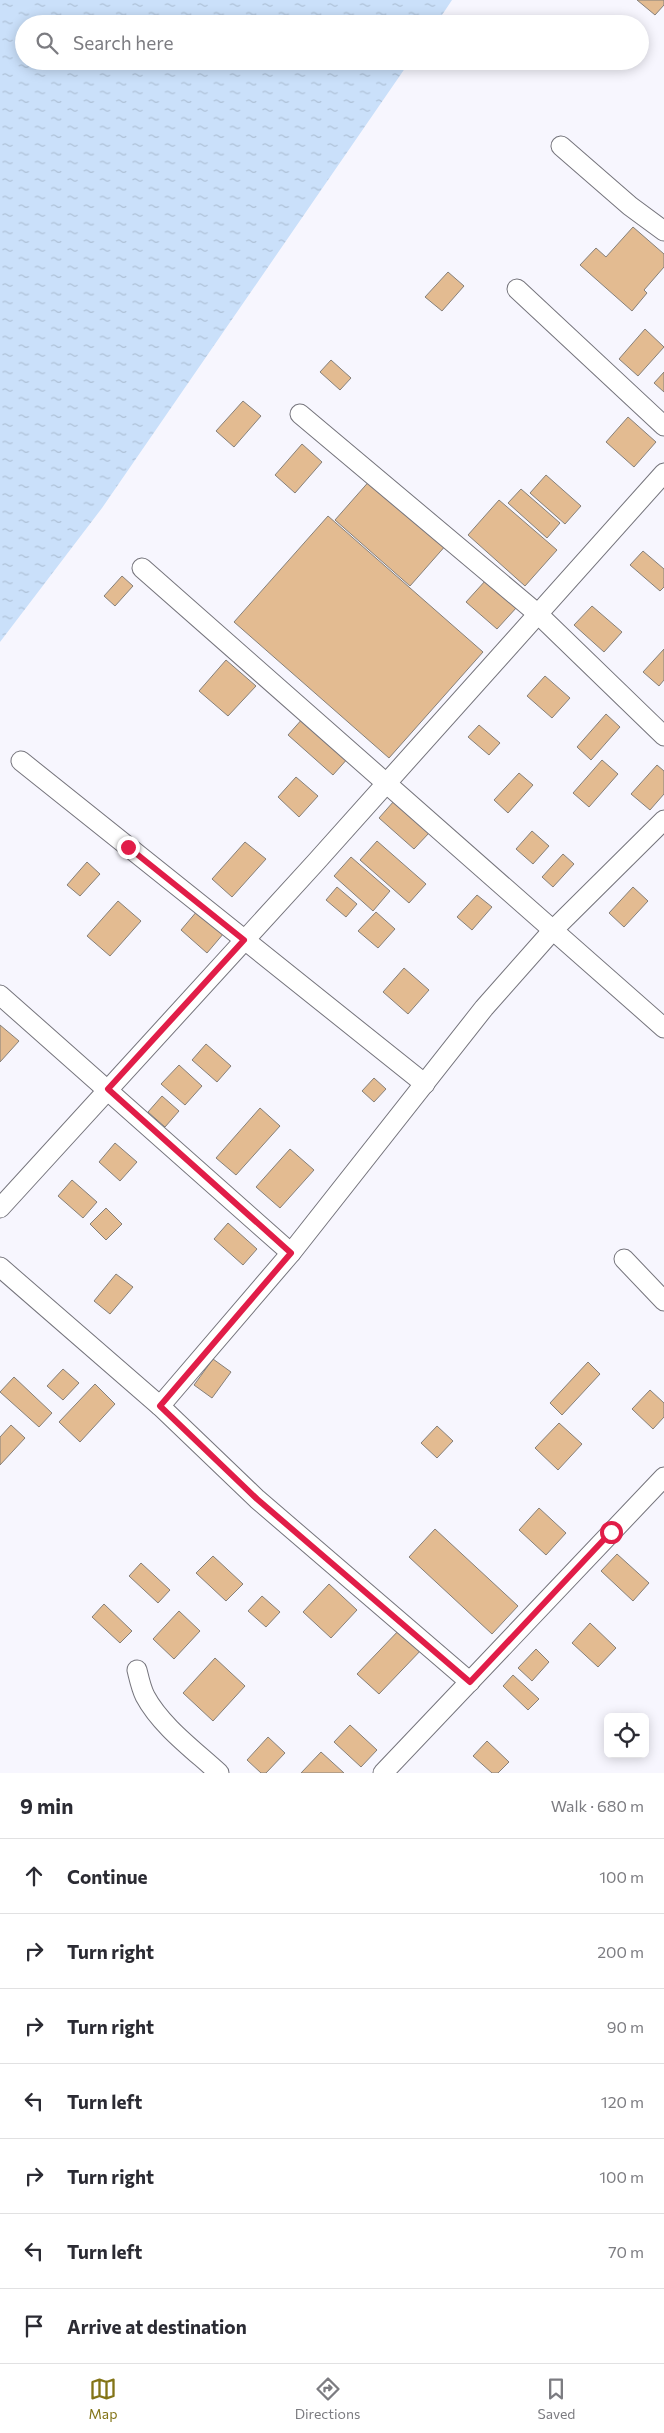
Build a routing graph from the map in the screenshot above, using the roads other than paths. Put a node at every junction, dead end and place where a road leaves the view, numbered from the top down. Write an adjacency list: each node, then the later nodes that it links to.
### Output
1 (561, 146): 2 (street)
2 (664, 231)
3 (517, 290): 5 (street)
4 (300, 414): 8 (street)
5 (664, 426)
6 (664, 473): 8 (street)
7 (142, 568): 11 (street)
8 (538, 614): 9 (street); 11 (street)
9 (664, 736)
10 (21, 761): 14 (street)
11 (385, 784): 13 (street); 14 (street)
12 (664, 820): 13 (street)
13 (553, 930): 16 (street); 17 (street)
14 (244, 940): 17 (street); 18 (street)
15 (0, 995): 18 (street)
16 (664, 1028)
17 (425, 1084): 20 (street)
18 (108, 1089): 19 (street); 20 (street)
19 (0, 1208)
20 (291, 1253): 24 (street)
21 (624, 1259): 23 (street)
22 (0, 1267): 24 (street)
23 (664, 1301)
24 (160, 1406): 27 (street)
25 (664, 1478): 27 (street)
26 (137, 1670): 28 (street)
27 (470, 1682): 29 (street)
28 (219, 1773)
29 (383, 1773)

